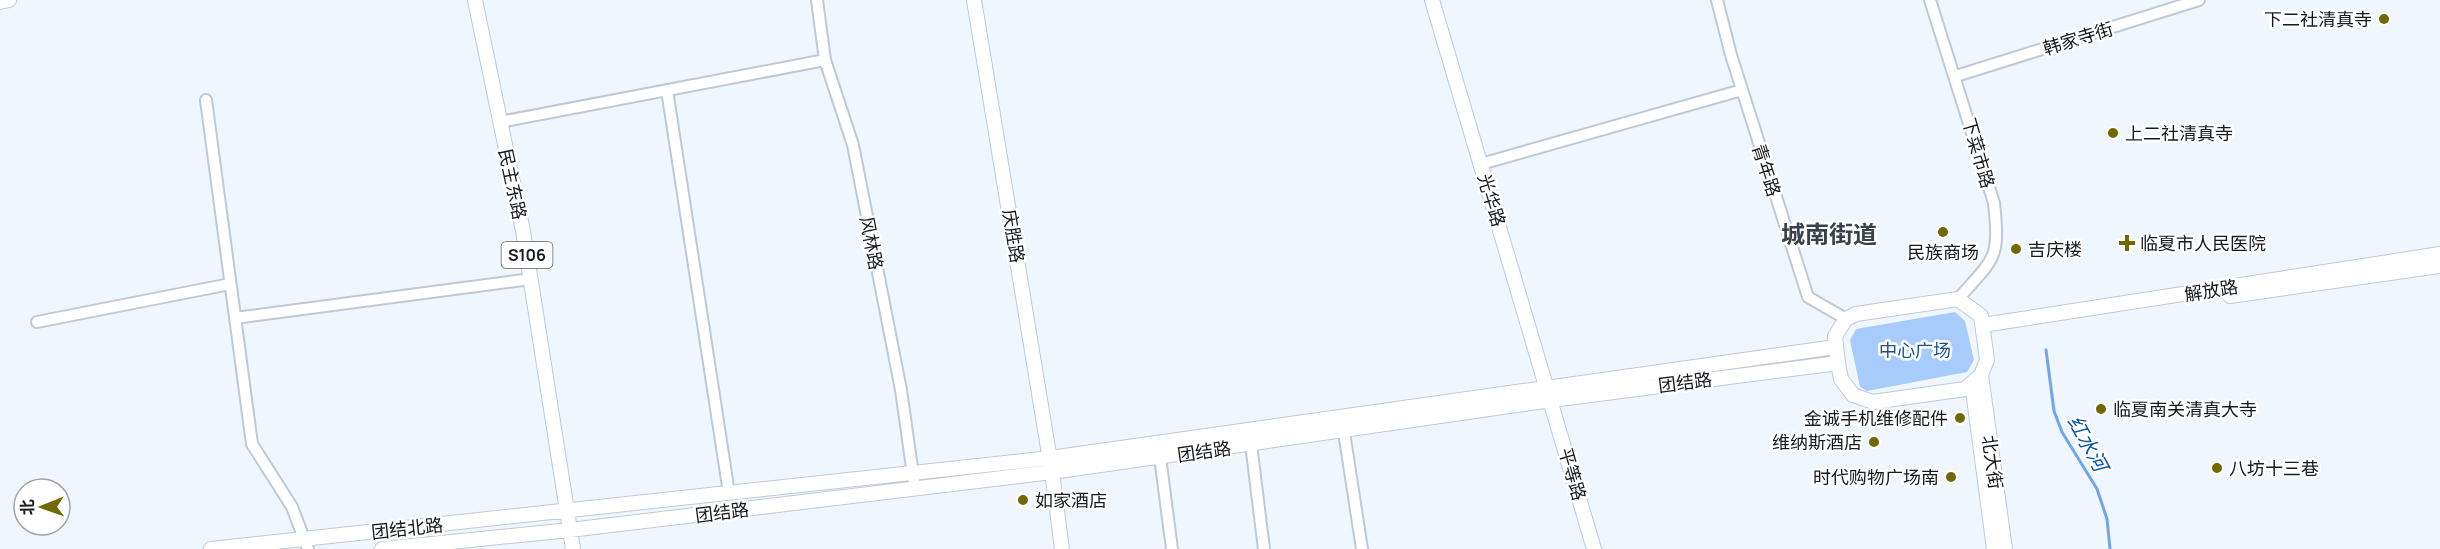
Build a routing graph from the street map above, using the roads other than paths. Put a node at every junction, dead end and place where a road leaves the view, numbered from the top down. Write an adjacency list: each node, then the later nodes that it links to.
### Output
1 (9, 0): 9 (main road)
2 (475, 0): 15 (main road, 民主东路 / S106)
3 (818, 0): 10 (street, 风林路)
4 (974, 0): 33 (main road, 庆胜路)
5 (1432, 0): 16 (main road, 光华路)
6 (1717, 0): 13 (street, 青年路)
7 (1930, 0): 11 (street, 下菜市路)
8 (2199, 0): 11 (street, 韩家寺街)
9 (0, 2)
10 (825, 60): 12 (street); 35 (street, 风林路)
11 (1956, 76): 21 (street, 下菜市路)
12 (667, 90): 15 (street); 37 (street)
13 (1742, 90): 16 (street); 23 (street, 青年路)
14 (206, 100): 20 (street)
15 (500, 122): 19 (main road, 民主东路 / S106)
16 (1481, 164): 29 (main road, 光华路)
17 (2440, 254): 25 (main road, 解放路)
18 (2440, 266): 25 (main road, 解放路)
19 (531, 279): 22 (street); 38 (main road, 民主东路 / S106)
20 (230, 284): 22 (street); 24 (street)
21 (1958, 299): 23 (main road); 25 (main road)
22 (235, 318): 40 (street)
23 (1846, 319): 26 (main road)
24 (37, 322)
25 (1984, 330): 28 (main road)
26 (1835, 347): 27 (main road); 29 (main road, 团结路)
27 (1838, 363): 28 (main road); 29 (main road, 团结路)
28 (1976, 379): 49 (main road, 北大街); 50 (main road, 北大街)
29 (1550, 394): 30 (main road, 团结路); 33 (main road, 团结路); 48 (main road, 平等路)
30 (1344, 432): 31 (main road, 团结路); 47 (street)
31 (1251, 444): 32 (main road, 团结路); 46 (street)
32 (1160, 457): 34 (main road, 团结路); 45 (street)
33 (1050, 458): 34 (main road, 庆胜路); 35 (main road, 团结路)
34 (1052, 472): 36 (main road, 团结路); 44 (main road, 庆胜路)
35 (912, 473): 36 (street, 风林路); 37 (main road, 团结路)
36 (915, 489): 39 (main road, 团结路)
37 (729, 493): 38 (main road, 团结路)
38 (567, 511): 39 (main road, S106); 40 (main road, 团结北路)
39 (570, 530): 42 (main road, 团结北路); 43 (main road, S106)
40 (307, 544): 41 (main road, 团结北路)
41 (211, 549)
42 (382, 549)
43 (573, 549)
44 (1062, 549)
45 (1172, 549)
46 (1264, 549)
47 (1362, 549)
48 (1594, 549)
49 (1994, 549)
50 (2005, 549)

